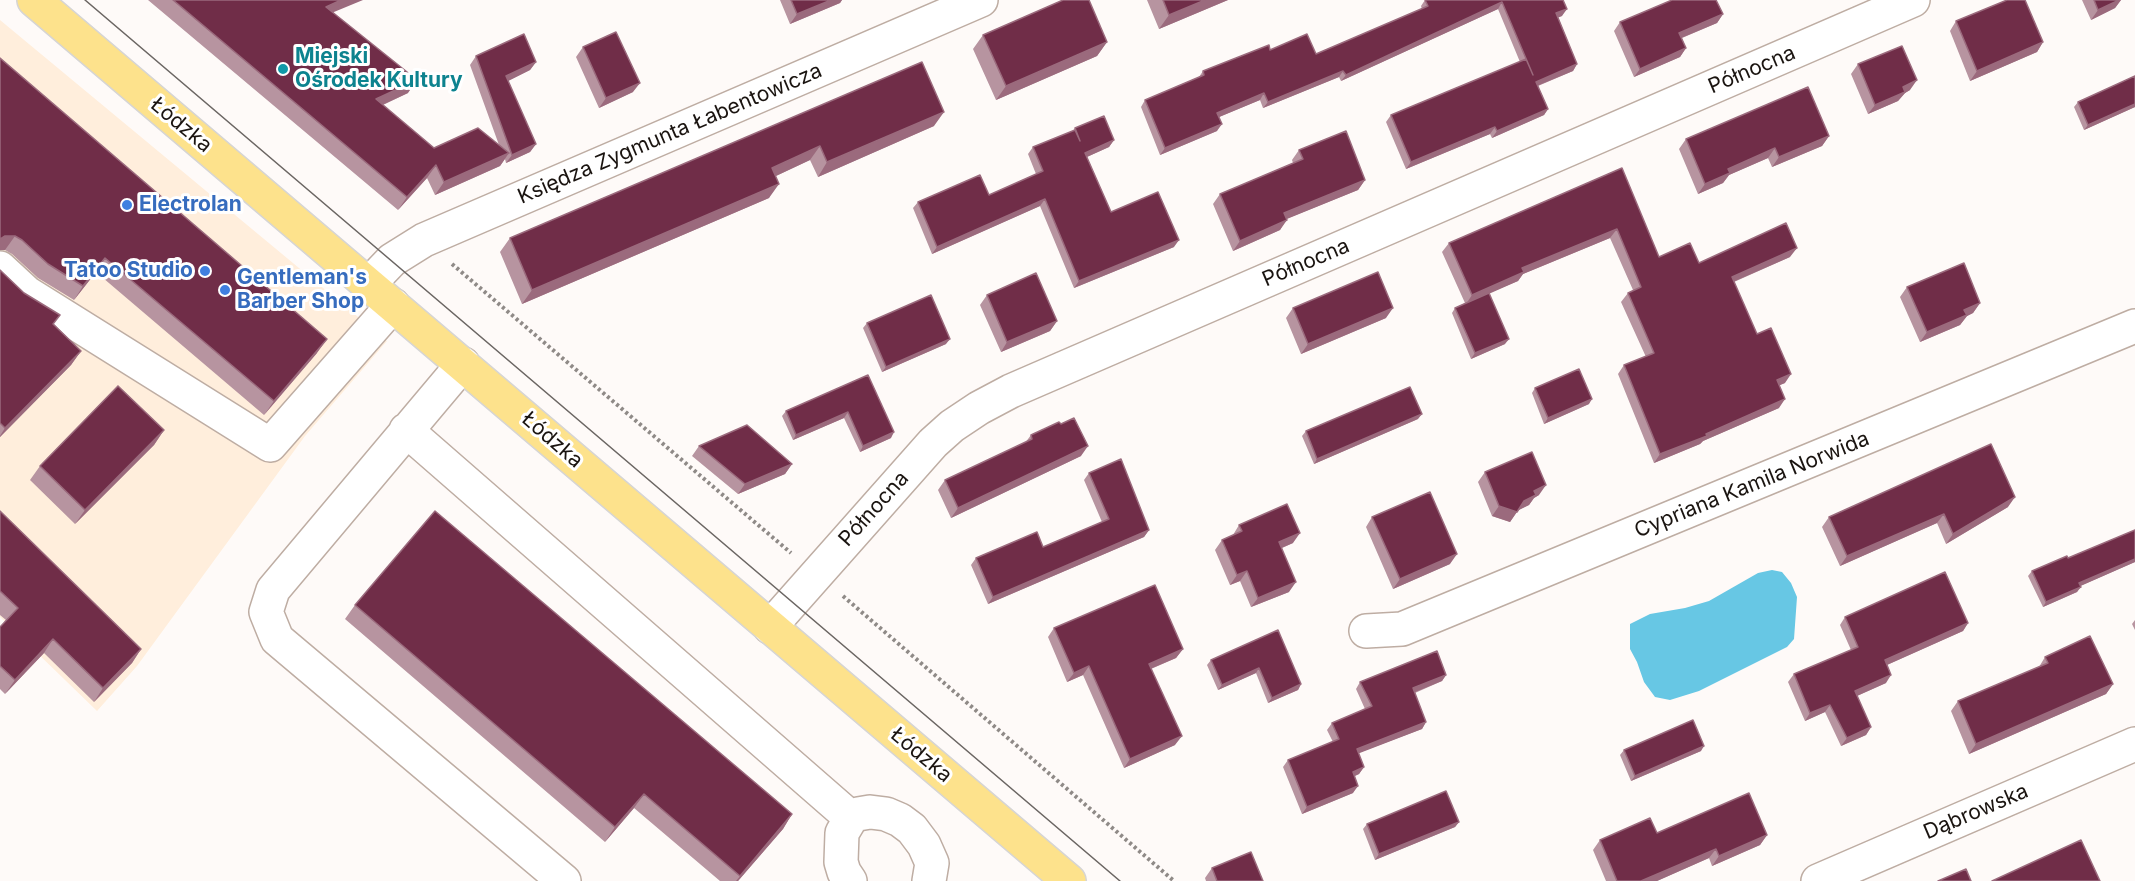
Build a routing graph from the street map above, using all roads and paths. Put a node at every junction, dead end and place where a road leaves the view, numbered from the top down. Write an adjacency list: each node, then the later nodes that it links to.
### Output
1 (34, 0): 6 (main road, Łódzka)
2 (981, 0): 4 (street, Księdza Zygmunta Łabentowicza)
3 (1913, 0): 12 (street, Północna)
4 (424, 240): 6 (street, Księdza Zygmunta Łabentowicza); 10 (path)
5 (0, 268): 6 (street, Księdza Zygmunta Łabentowicza)
6 (381, 294): 8 (main road, Łódzka)
7 (2135, 327): 13 (street, Cypriana Kamila Norwida)
8 (463, 364): 9 (street); 12 (main road, Łódzka)
9 (406, 430): 15 (street); 17 (street)
10 (795, 556)
11 (835, 590): 20 (path)
12 (770, 627): 19 (main road, Łódzka)
13 (1366, 631)
14 (2135, 744): 21 (street, Dąbrowska)
15 (851, 818): 16 (street); 18 (street)
16 (848, 880)
17 (564, 881)
18 (929, 881)
19 (1069, 881)
20 (1174, 881)
21 (1818, 881)

